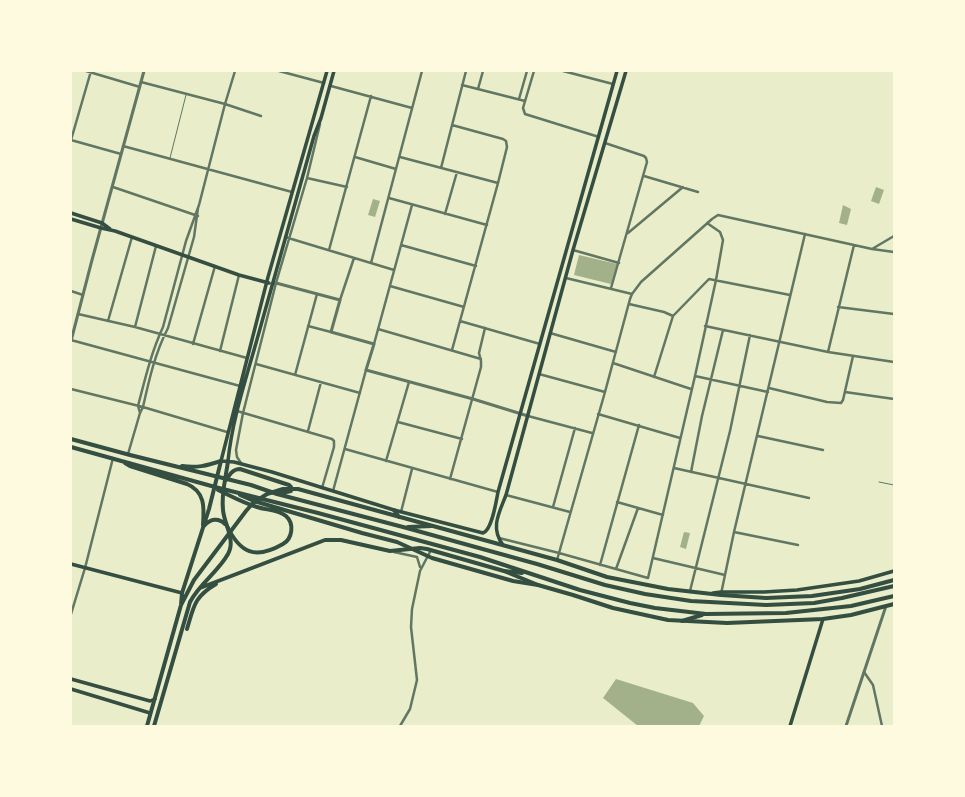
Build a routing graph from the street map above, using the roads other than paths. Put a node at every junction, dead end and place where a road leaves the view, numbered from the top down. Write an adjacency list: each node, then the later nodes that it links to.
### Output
1 (86, 71): 15 (street)
2 (144, 71): 16 (street)
3 (235, 71): 27 (street)
4 (279, 71): 17 (street)
5 (327, 71): 17 (main road)
6 (334, 71): 20 (main road)
7 (422, 71): 28 (street)
8 (466, 71): 19 (street)
9 (483, 71): 22 (street)
10 (527, 71): 25 (street)
11 (534, 71): 26 (street)
12 (563, 71): 18 (street)
13 (617, 71): 18 (main road)
14 (626, 71): 32 (main road)
15 (91, 72): 21 (street); 34 (street)
16 (141, 82): 21 (street); 23 (street)
17 (324, 83): 51 (main road)
18 (613, 84): 33 (main road)
19 (462, 85): 22 (street); 31 (street)
20 (331, 86): 24 (street); 30 (main road)
21 (140, 87): 36 (street)
22 (478, 89): 25 (street)
23 (187, 94): 27 (street); 40 (lane)
24 (371, 96): 28 (street); 38 (street)
25 (519, 100): 26 (street)
26 (525, 101): 33 (street)
27 (225, 104): 29 (street); 42 (street)
28 (412, 108): 39 (street)
29 (261, 116)
30 (321, 118): 46 (street); 72 (main road)
31 (452, 125): 41 (street); 47 (street)
32 (606, 138): 33 (main road); 35 (main road)
33 (598, 139): 35 (main road); 61 (main road)
34 (71, 140): 37 (street)
35 (605, 144): 45 (street); 63 (main road)
36 (123, 146): 37 (street); 40 (street)
37 (121, 154): 48 (street)
38 (355, 157): 43 (street); 49 (street)
39 (400, 157): 41 (street); 43 (street)
40 (170, 158): 42 (street)
41 (441, 168): 44 (street)
42 (207, 169): 51 (street); 54 (street)
43 (396, 169): 53 (street)
44 (457, 172): 47 (street); 57 (street)
45 (644, 176): 50 (street); 68 (street)
46 (307, 178): 49 (street); 72 (street)
47 (498, 183): 65 (street)
48 (112, 187): 58 (street); 62 (street)
49 (347, 187): 77 (street)
50 (683, 187): 52 (street); 68 (street)
51 (292, 192): 91 (main road)
52 (698, 192)
53 (389, 198): 55 (street); 83 (street)
54 (198, 205): 58 (street); 59 (street)
55 (412, 205): 57 (street); 73 (street)
56 (71, 213): 62 (main road)
57 (445, 214): 65 (street)
58 (194, 215): 59 (street); 80 (street)
59 (198, 216): 81 (street)
60 (71, 219): 66 (main road)
61 (575, 221): 63 (main road); 124 (main road)
62 (102, 223): 66 (street); 67 (main road)
63 (581, 223): 78 (main road)
64 (707, 223): 69 (street); 90 (street); 98 (street)
65 (487, 225): 86 (street)
66 (101, 228): 67 (main road); 96 (street)
67 (112, 230): 71 (main road)
68 (628, 233): 84 (street)
69 (805, 234): 74 (street); 99 (street)
70 (894, 236): 76 (street)
71 (132, 237): 75 (main road); 107 (street)
72 (287, 237): 77 (street); 92 (main road)
73 (401, 245): 86 (street); 87 (street)
74 (854, 245): 76 (street); 103 (street)
75 (156, 246): 80 (main road); 111 (street)
76 (872, 249): 79 (street)
77 (329, 250): 82 (street)
78 (573, 250): 84 (street); 89 (main road)
79 (894, 252)
80 (182, 255): 81 (main road); 117 (street)
81 (188, 257): 85 (main road); 119 (street)
82 (354, 258): 83 (street); 100 (street)
83 (371, 263): 87 (street)
84 (619, 263): 94 (street)
85 (215, 266): 88 (main road); 122 (street)
86 (476, 266): 102 (street)
87 (394, 270): 93 (street)
88 (239, 275): 91 (main road); 126 (street)
89 (566, 278): 94 (street); 116 (main road)
90 (716, 280): 99 (street); 106 (street); 110 (street)
91 (266, 283): 92 (main road); 130 (main road)
92 (274, 283): 97 (street); 136 (street); 158 (main road)
93 (390, 286): 102 (street); 113 (street)
94 (611, 288): 98 (street)
95 (71, 291): 96 (street)
96 (83, 294): 104 (street)
97 (316, 294): 100 (street); 109 (street)
98 (632, 294): 101 (street)
99 (790, 295): 121 (street)
100 (340, 300): 115 (street)
101 (629, 304): 106 (street); 127 (street)
102 (464, 307): 108 (street)
103 (838, 307): 105 (street); 128 (street)
104 (78, 314): 107 (street); 120 (street)
105 (894, 314)
106 (673, 316): 141 (street)
107 (108, 321): 111 (street)
108 (460, 322): 112 (street); 125 (street)
109 (308, 326): 115 (street); 139 (street)
110 (706, 326): 114 (street); 140 (street)
111 (135, 327): 117 (street)
112 (485, 328): 124 (street); 131 (street)
113 (378, 329): 123 (street); 125 (street)
114 (723, 330): 118 (street); 142 (street)
115 (331, 332): 123 (street)
116 (550, 333): 127 (street); 138 (main road)
117 (159, 334): 119 (street); 132 (street)
118 (750, 335): 121 (street); 146 (street)
119 (164, 336): 122 (street); 133 (street)
120 (71, 340): 132 (street)
121 (779, 341): 128 (street); 147 (street)
122 (194, 344): 126 (street)
123 (374, 344): 137 (street)
124 (540, 344): 161 (main road)
125 (452, 350): 131 (street)
126 (220, 351): 130 (street)
127 (616, 352): 135 (street)
128 (828, 352): 129 (street)
129 (853, 356): 134 (street); 152 (street)
130 (247, 358): 145 (main road)
131 (481, 359): 154 (street)
132 (149, 361): 133 (street); 156 (street)
133 (154, 362): 145 (street); 157 (street)
134 (894, 362)
135 (613, 363): 141 (street); 150 (street)
136 (256, 364): 139 (street); 160 (street)
137 (366, 370): 144 (street); 153 (street)
138 (539, 374): 150 (street); 163 (main road)
139 (295, 375): 143 (street)
140 (695, 376): 142 (street); 149 (street)
141 (654, 377): 149 (street)
142 (711, 379): 146 (street); 186 (street)
143 (321, 382): 153 (street); 167 (street)
144 (409, 382): 154 (street); 164 (street)
145 (240, 386): 168 (main road)
146 (740, 386): 151 (street); 188 (street)
147 (769, 388): 151 (street); 152 (street)
148 (71, 389): 156 (street)
149 (691, 389): 171 (street)
150 (605, 392): 162 (street)
151 (768, 392): 170 (street)
152 (845, 392): 155 (street)
153 (360, 393): 175 (street)
154 (473, 399): 161 (street); 173 (street)
155 (894, 399)
156 (138, 406): 157 (street); 159 (street)
157 (142, 407): 159 (street); 168 (street)
158 (237, 411): 160 (street); 180 (main road)
159 (140, 413): 177 (street)
160 (244, 413): 167 (street); 183 (street)
161 (521, 414): 163 (street); 197 (main road)
162 (598, 414): 165 (street); 169 (street)
163 (528, 416): 166 (street); 199 (main road)
164 (398, 422): 173 (street); 181 (street)
165 (639, 425): 171 (street); 201 (street)
166 (575, 428): 169 (street); 202 (street)
167 (308, 431): 195 (street)
168 (227, 432): 182 (main road)
169 (592, 433): 206 (street)
170 (758, 436): 176 (street); 192 (street)
171 (680, 438): 185 (street)
172 (71, 439): 177 (main road)
173 (462, 439): 189 (street)
174 (71, 447): 178 (main road)
175 (344, 449): 181 (street); 196 (street)
176 (823, 450)
177 (129, 455): 182 (main road); 198 (main road)
178 (113, 458): 179 (main road); 226 (street)
179 (124, 461): 191 (main road); 211 (main road)
180 (228, 461): 182 (main road); 183 (main road); 187 (main road)
181 (386, 461): 184 (street)
182 (221, 462): 211 (main road)
183 (242, 464): 195 (main road)
184 (412, 468): 189 (street); 205 (street)
185 (674, 468): 186 (street); 207 (street)
186 (691, 472): 188 (street)
187 (227, 476): 198 (main road); 209 (main road)
188 (718, 478): 192 (street); 228 (street)
189 (450, 479): 197 (street)
190 (879, 482): 193 (lane)
191 (207, 484): 194 (main road); 209 (main road)
192 (746, 484): 200 (street); 213 (street)
193 (894, 485)
194 (216, 487): 232 (main road); 236 (main road)
195 (321, 488): 196 (main road)
196 (333, 492): 204 (main road)
197 (498, 492): 205 (main road)
198 (277, 494): 212 (main road)
199 (506, 495): 202 (street); 214 (main road)
200 (809, 498)
201 (617, 502): 203 (street); 224 (street)
202 (553, 507): 206 (street)
203 (638, 508): 207 (street); 227 (street)
204 (394, 510): 205 (main road); 208 (main road)
205 (401, 512)
206 (570, 512): 220 (street)
207 (663, 515): 221 (street)
208 (399, 517): 210 (main road); 244 (main road)
209 (227, 526): 211 (main road); 238 (main road)
210 (432, 526): 212 (main road); 216 (main road)
211 (203, 527): 240 (main road)
212 (403, 527): 237 (main road)
213 (734, 532): 215 (street); 233 (street)
214 (497, 538): 216 (main road); 220 (street)
215 (798, 545)
216 (503, 546): 222 (main road)
217 (420, 548): 218 (main road); 219 (main road); 225 (street)
218 (431, 550): 229 (street); 230 (main road)
219 (390, 551): 225 (street); 235 (main road)
220 (560, 553): 222 (street); 224 (street)
221 (653, 558): 227 (street); 228 (street)
222 (557, 560): 239 (main road)
223 (71, 564): 226 (main road)
224 (600, 565): 227 (street)
225 (420, 567): 229 (street)
226 (85, 568): 240 (main road); 246 (street)
227 (616, 569)
228 (696, 569): 233 (street); 239 (street)
229 (420, 570): 258 (street)
230 (504, 571): 232 (main road); 236 (main road)
231 (894, 571): 241 (main road)
232 (528, 574): 247 (main road)
233 (725, 575): 241 (street)
234 (894, 580): 241 (main road)
235 (221, 581): 238 (main road); 250 (main road)
236 (538, 585): 249 (main road)
237 (894, 586)
238 (200, 588): 257 (main road)
239 (690, 591): 241 (main road)
240 (182, 593): 244 (main road)
241 (721, 594)
242 (894, 596): 247 (main road)
243 (894, 604): 245 (main road)
244 (181, 605): 254 (main road)
245 (886, 606): 248 (main road); 251 (street)
246 (71, 614)
247 (706, 614): 249 (main road)
248 (823, 619): 249 (main road); 259 (main road)
249 (682, 621)
250 (187, 629)
251 (864, 672): 260 (street); 261 (street)
252 (71, 679): 254 (main road)
253 (71, 689): 255 (main road)
254 (155, 698): 255 (main road)
255 (150, 713): 256 (main road)
256 (147, 726)
257 (154, 726)
258 (400, 726)
259 (790, 726)
260 (846, 726)
261 (882, 726)

